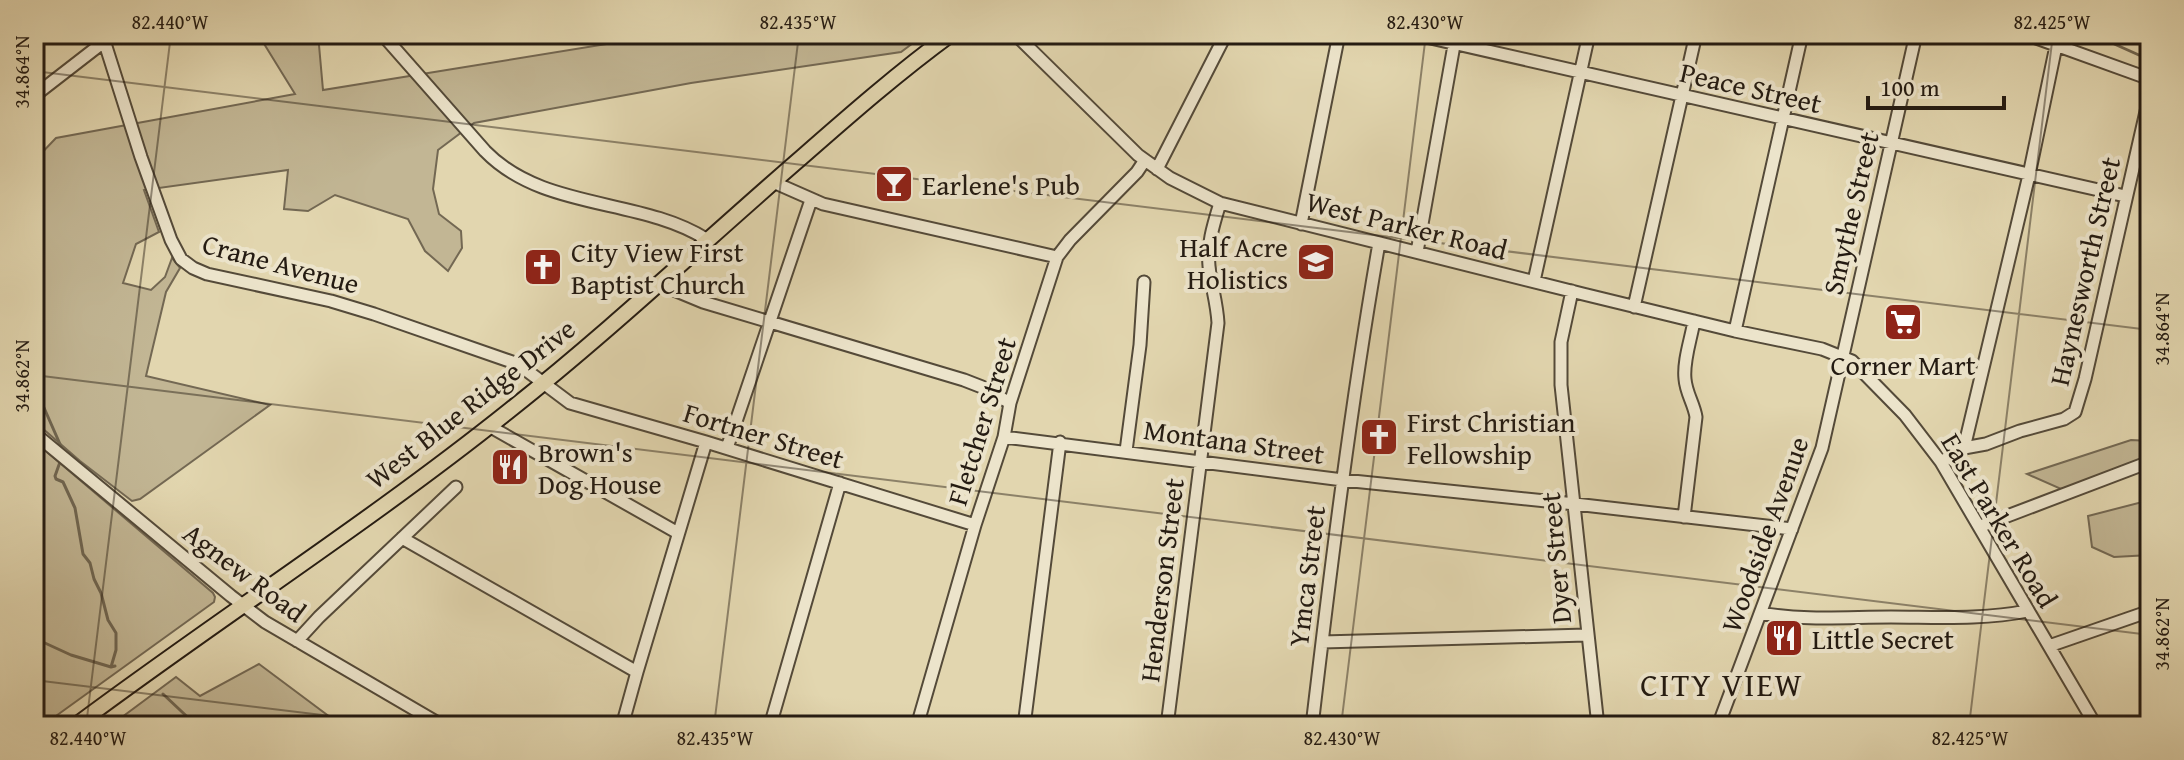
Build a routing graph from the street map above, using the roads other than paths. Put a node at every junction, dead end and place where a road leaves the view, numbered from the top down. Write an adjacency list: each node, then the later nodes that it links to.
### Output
1 (382, 34): 30 (street)
2 (951, 34): 25 (main road, West Blue Ridge Drive)
3 (1015, 34): 22 (street, West Parker Road)
4 (1226, 34): 23 (street)
5 (1339, 34): 29 (street)
6 (1413, 34): 13 (street, Peace Street)
7 (1589, 34): 15 (street)
8 (1696, 34): 19 (street)
9 (1802, 34): 20 (street)
10 (1916, 34): 21 (street, Smythe Street)
11 (2025, 34): 14 (street)
12 (104, 38): 18 (street); 43 (street, Crane Avenue)
13 (1455, 39): 15 (street, Peace Street); 32 (street)
14 (2056, 46): 16 (street); 24 (street)
15 (1581, 72): 19 (street, Peace Street); 35 (street)
16 (2150, 79)
17 (2150, 94): 26 (street, Haynesworth Street)
18 (34, 96)
19 (1682, 96): 20 (street, Peace Street); 38 (street)
20 (1783, 119): 21 (street, Peace Street); 41 (street)
21 (1890, 143): 24 (street, Peace Street); 42 (street, Smythe Street)
22 (1145, 160): 23 (street, West Parker Road); 33 (street, Fletcher Street)
23 (1157, 169): 28 (street, West Parker Road)
24 (2029, 175): 26 (street, Peace Street); 51 (street)
25 (773, 182): 27 (street); 30 (main road, West Blue Ridge Drive)
26 (2125, 196): 51 (street, Haynesworth Street)
27 (811, 200): 33 (street); 40 (street)
28 (1220, 203): 29 (street, West Parker Road); 53 (street, Henderson Street)
29 (1301, 224): 31 (street, West Parker Road)
30 (706, 239): 34 (main road, West Blue Ridge Drive)
31 (1379, 243): 32 (street, West Parker Road); 56 (street, Ymca Street)
32 (1417, 252): 35 (street, West Parker Road)
33 (1057, 257): 44 (street, Fletcher Street)
34 (663, 280): 40 (street); 43 (main road, West Blue Ridge Drive)
35 (1534, 281): 37 (street, West Parker Road)
36 (1144, 282): 52 (street)
37 (1572, 291): 38 (street, West Parker Road); 59 (street, Dyer Street)
38 (1634, 307): 39 (street, West Parker Road)
39 (1694, 321): 41 (street, West Parker Road); 60 (street)
40 (771, 322): 44 (street); 50 (street)
41 (1735, 331): 42 (street, West Parker Road)
42 (1842, 355): 54 (street, East Parker Road); 63 (street, Woodside Avenue)
43 (543, 383): 45 (main road, West Blue Ridge Drive); 48 (street, Fortner Street)
44 (1010, 403): 47 (street, Fletcher Street)
45 (489, 426): 64 (street); 66 (main road, West Blue Ridge Drive)
46 (34, 433): 66 (street, Agnew Road)
47 (1004, 437): 49 (street, Montana Street); 61 (street, Fletcher Street)
48 (706, 442): 50 (street, Fortner Street); 64 (street)
49 (1060, 442): 52 (street, Montana Street); 80 (street)
50 (727, 448): 57 (street, Fortner Street)
51 (1964, 448): 54 (street, Haynesworth Street)
52 (1126, 451): 53 (street, Montana Street)
53 (1200, 460): 56 (street, Montana Street); 81 (street, Henderson Street)
54 (1941, 462): 62 (street, East Parker Road)
55 (2144, 464): 62 (street)
56 (1343, 480): 59 (street, Montana Street); 72 (street, Ymca Street)
57 (840, 483): 61 (street, Fortner Street); 78 (street)
58 (456, 487): 65 (street)
59 (1575, 504): 60 (street, Montana Street); 70 (street, Dyer Street)
60 (1684, 517): 63 (street, Montana Street)
61 (975, 525): 79 (street, Fletcher Street)
62 (1981, 526): 67 (street, East Parker Road)
63 (1792, 529): 69 (street, Woodside Avenue)
64 (678, 533): 74 (street)
65 (402, 538): 71 (street); 74 (street)
66 (243, 605): 71 (street, Agnew Road); 75 (main road, West Blue Ridge Drive)
67 (2027, 611): 69 (street); 73 (street, East Parker Road)
68 (2150, 611): 73 (street)
69 (1761, 613): 84 (street, Woodside Avenue)
70 (1586, 635): 72 (street); 83 (street, Dyer Street)
71 (297, 641): 76 (street, Agnew Road)
72 (1322, 642): 82 (street, Ymca Street)
73 (2049, 646): 85 (street, East Parker Road)
74 (637, 672): 77 (street)
75 (75, 726)
76 (443, 726)
77 (622, 726)
78 (770, 726)
79 (917, 726)
80 (1024, 726)
81 (1167, 726)
82 (1312, 726)
83 (1598, 726)
84 (1718, 726)
85 (2096, 726)

